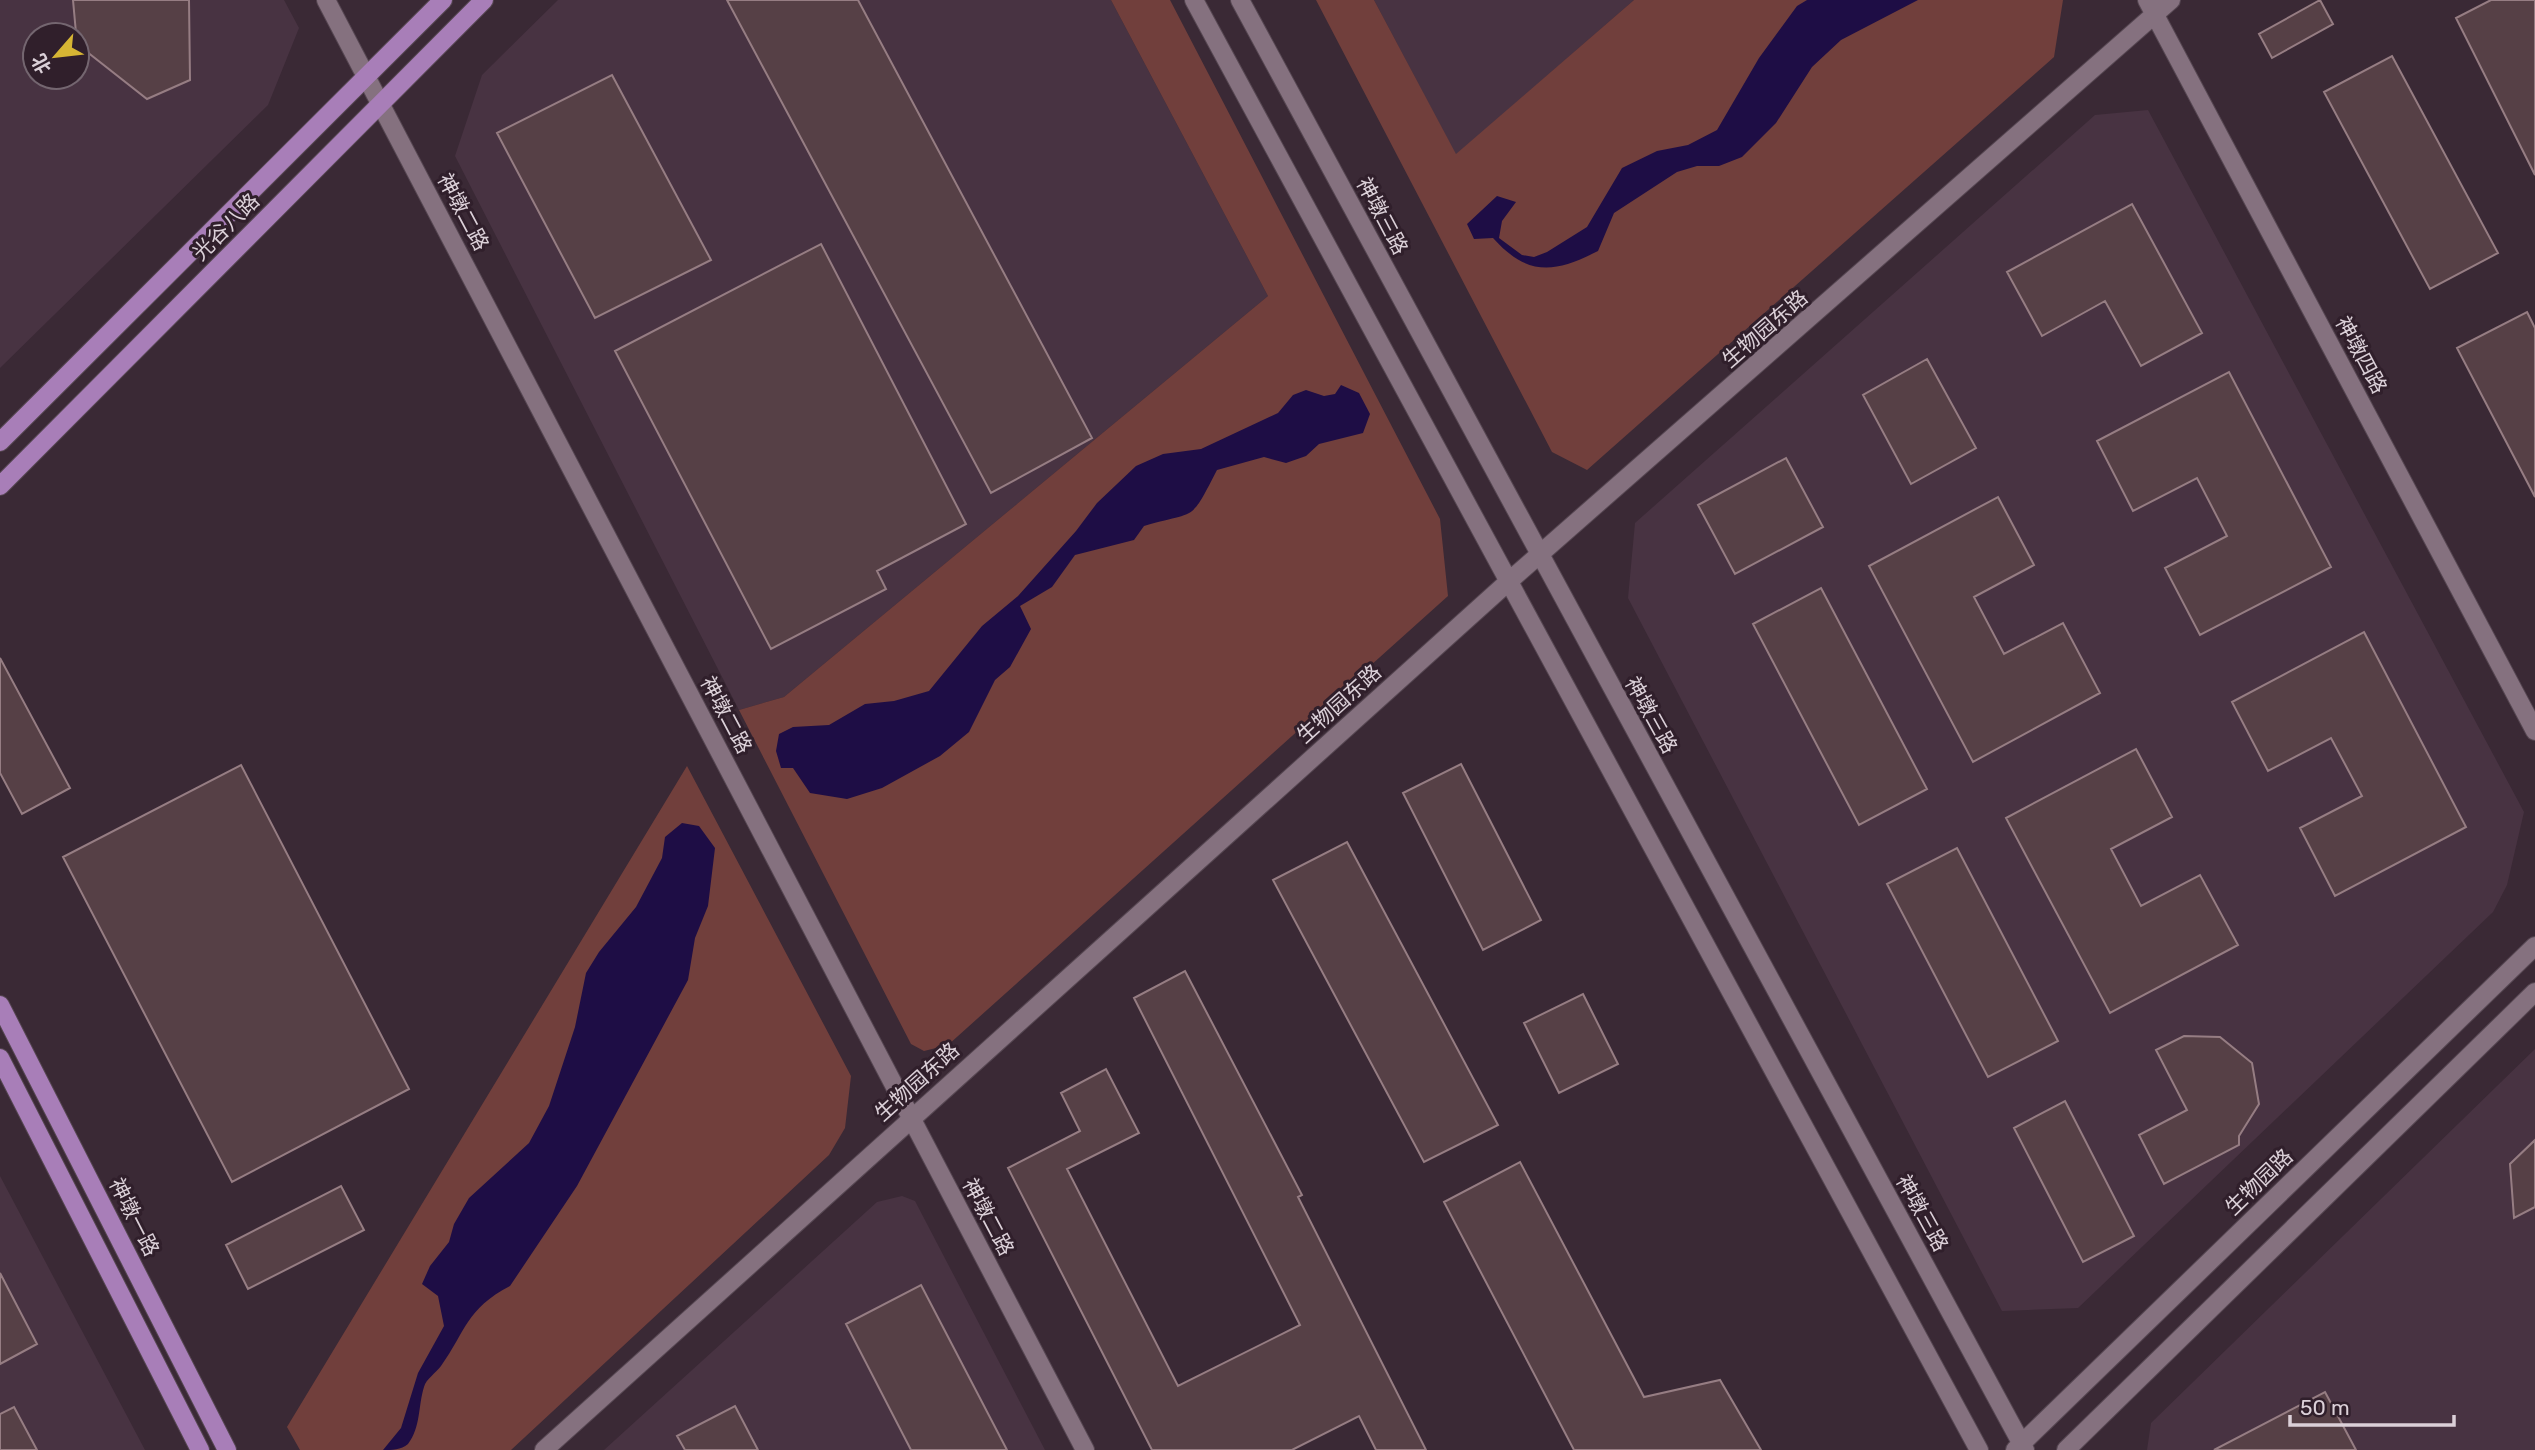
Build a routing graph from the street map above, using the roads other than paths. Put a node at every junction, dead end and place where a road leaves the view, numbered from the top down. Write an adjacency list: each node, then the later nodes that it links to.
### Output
1 (326, 0): 8 (street, 神墩二路)
2 (443, 0): 8 (main road, 光谷八路)
3 (484, 0): 9 (main road, 光谷八路)
4 (1194, 0): 13 (street)
5 (1240, 0): 12 (street, 神墩三路)
6 (2171, 0): 7 (street, 生物园东路)
7 (2151, 7): 12 (street, 生物园东路); 14 (street, 神墩四路)
8 (367, 76): 9 (street, 神墩二路); 10 (main road, 光谷八路)
9 (382, 104): 11 (main road, 光谷八路); 19 (street, 神墩二路)
10 (0, 442)
11 (0, 486)
12 (1539, 558): 13 (street, 生物园东路); 20 (street, 神墩三路)
13 (1508, 582): 19 (street, 生物园东路); 25 (street)
14 (2535, 731)
15 (2535, 946): 20 (street, 生物园路)
16 (2535, 992): 26 (street)
17 (0, 1005): 22 (main road, 神墩一路)
18 (0, 1058): 21 (main road)
19 (911, 1119): 23 (street, 生物园东路); 24 (street, 神墩二路)
20 (2021, 1448)
21 (200, 1450)
22 (227, 1450)
23 (544, 1450)
24 (1085, 1450)
25 (1979, 1450)
26 (2066, 1450)

